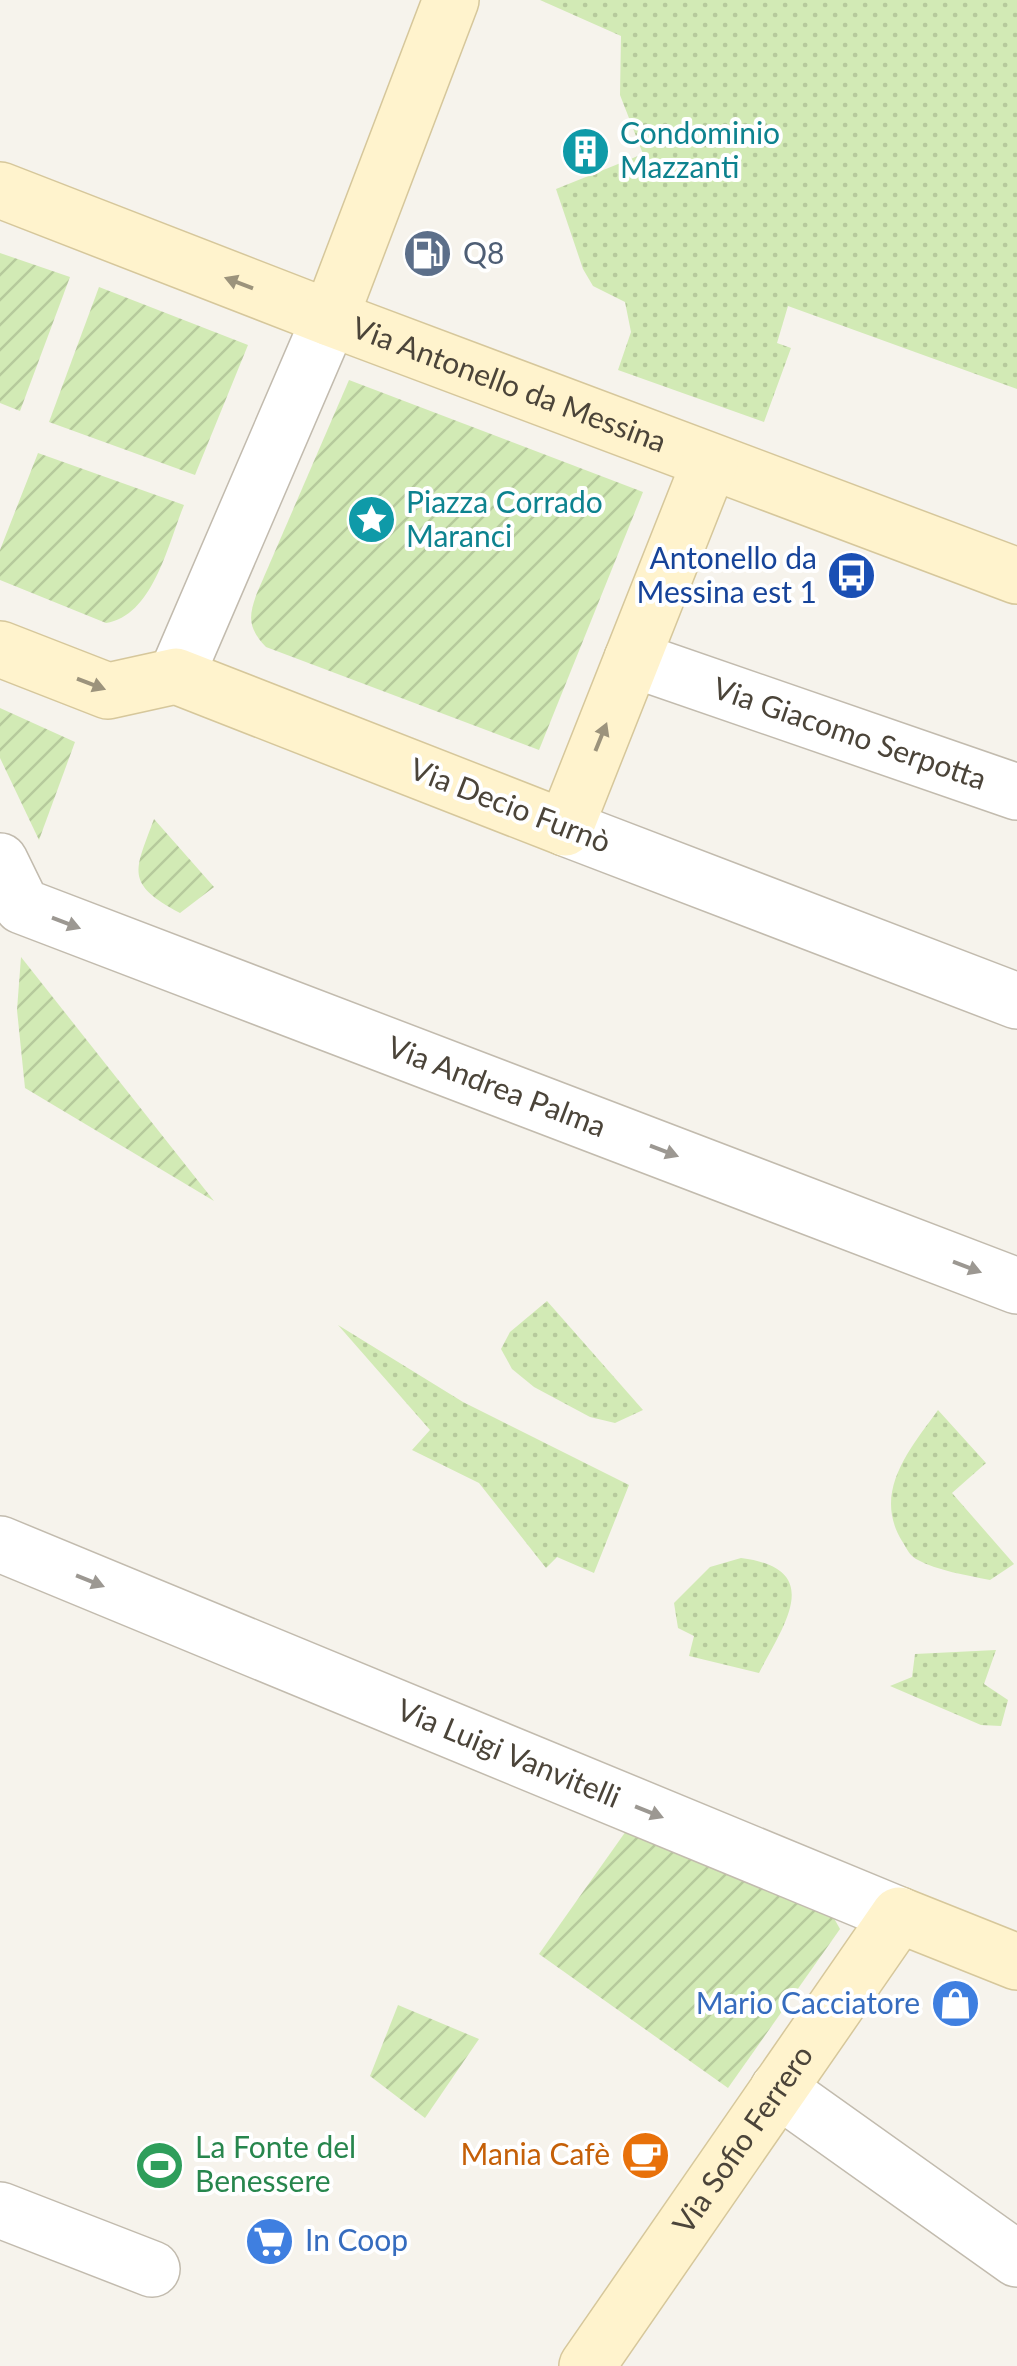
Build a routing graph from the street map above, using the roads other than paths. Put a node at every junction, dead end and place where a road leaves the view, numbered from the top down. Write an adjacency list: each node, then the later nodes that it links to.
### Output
1 (451, 0): 3 (street)
2 (0, 190): 3 (street, Via Antonello da Messina, one-way to 2)
3 (330, 318): 4 (street, Via Antonello da Messina); 8 (street)
4 (710, 462): 5 (street, Via Antonello da Messina); 7 (street)
5 (1017, 576)
6 (0, 649): 8 (street, one-way to 8)
7 (657, 667): 9 (street, Via Giacomo Serpotta); 10 (street, one-way to 7)
8 (176, 676): 10 (street, Via Decio Furnò)
9 (1017, 792)
10 (566, 828): 12 (street, Via Decio Furnò)
11 (0, 861): 13 (street, Via Andrea Palma, one-way to 13)
12 (1017, 1002)
13 (1017, 1286)
14 (0, 1544): 15 (street, Via Luigi Vanvitelli, one-way to 15)
15 (900, 1914): 16 (street, Via Luigi Vanvitelli); 17 (street, Via Sofio Ferrero)
16 (1017, 1962)
17 (778, 2089): 19 (street); 21 (street, Via Sofio Ferrero)
18 (0, 2210): 20 (street)
19 (1017, 2260)
20 (152, 2269)
21 (586, 2366)

